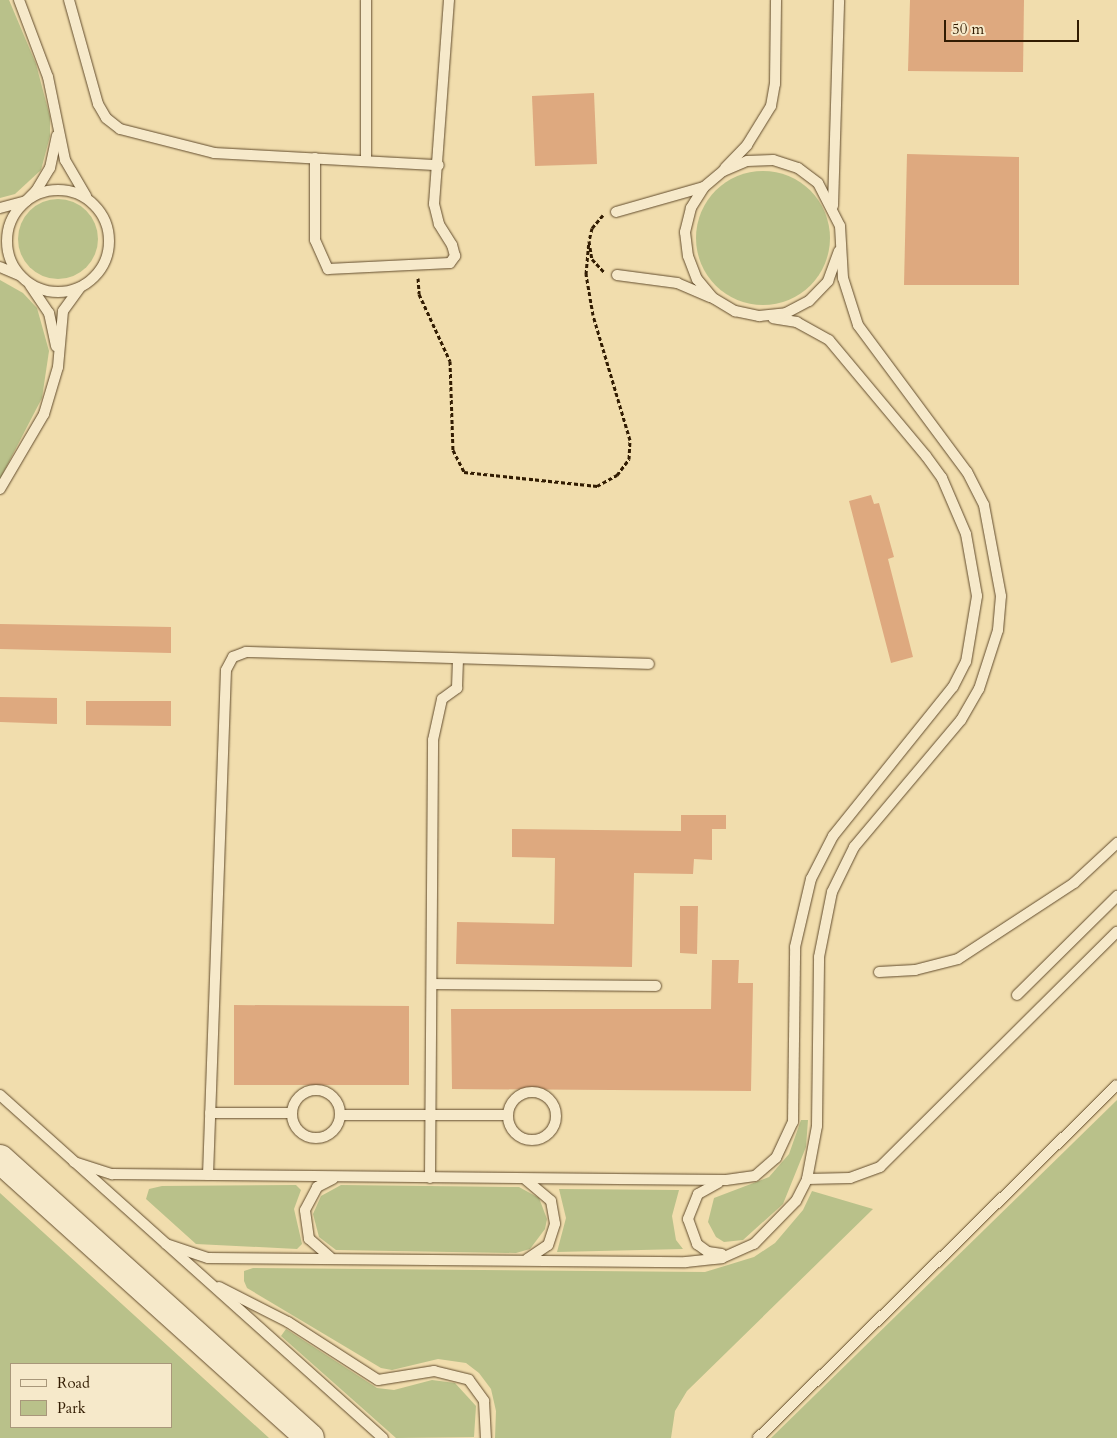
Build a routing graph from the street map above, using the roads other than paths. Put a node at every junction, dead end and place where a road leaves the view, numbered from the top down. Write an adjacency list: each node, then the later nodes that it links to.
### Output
1 (19, 0): 7 (lane)
2 (69, 0): 8 (lane)
3 (366, 0): 9 (lane)
4 (449, 0): 10 (lane)
5 (776, 0): 11 (lane)
6 (839, 0): 15 (lane)
7 (58, 125): 13 (lane); 14 (lane)
8 (315, 158): 9 (lane); 10 (lane)
9 (366, 160): 10 (lane)
10 (439, 165)
11 (723, 171): 12 (lane); 15 (lane)
12 (704, 187): 17 (lane); 23 (lane)
13 (26, 200): 14 (lane); 16 (lane); 21 (lane)
14 (93, 203): 22 (lane)
15 (833, 207): 18 (lane)
16 (0, 208)
17 (616, 212)
18 (839, 251): 24 (lane); 49 (lane)
19 (0, 267): 21 (lane)
20 (617, 275): 23 (lane)
21 (24, 279): 22 (lane); 25 (lane)
22 (80, 288): 25 (lane)
23 (713, 298): 24 (lane)
24 (759, 316): 50 (lane)
25 (58, 367): 26 (lane)
26 (0, 489)
27 (458, 661): 28 (lane); 33 (lane); 38 (lane)
28 (650, 664)
29 (1117, 843): 32 (lane)
30 (1117, 896): 35 (lane)
31 (1117, 932): 49 (lane)
32 (879, 972)
33 (433, 984): 34 (lane); 41 (lane)
34 (656, 986)
35 (1018, 994)
36 (1117, 1085): 59 (lane)
37 (0, 1095): 44 (lane)
38 (210, 1113): 39 (lane); 45 (lane)
39 (292, 1113): 40 (lane); 40 (lane)
40 (341, 1115): 41 (lane)
41 (432, 1115): 42 (lane); 47 (lane)
42 (508, 1115): 42 (lane)
43 (0, 1159): 57 (main road)
44 (74, 1162): 45 (lane); 51 (lane)
45 (208, 1175): 46 (lane)
46 (340, 1177): 47 (lane); 53 (lane)
47 (430, 1178): 48 (lane)
48 (524, 1178): 50 (lane); 54 (lane)
49 (807, 1179): 52 (lane)
50 (726, 1180): 52 (lane)
51 (166, 1244): 53 (lane); 55 (lane)
52 (738, 1253): 54 (lane)
53 (336, 1258): 54 (lane)
54 (521, 1260)
55 (207, 1281): 56 (lane); 58 (lane)
56 (485, 1436)
57 (310, 1438)
58 (384, 1438)
59 (758, 1438)

